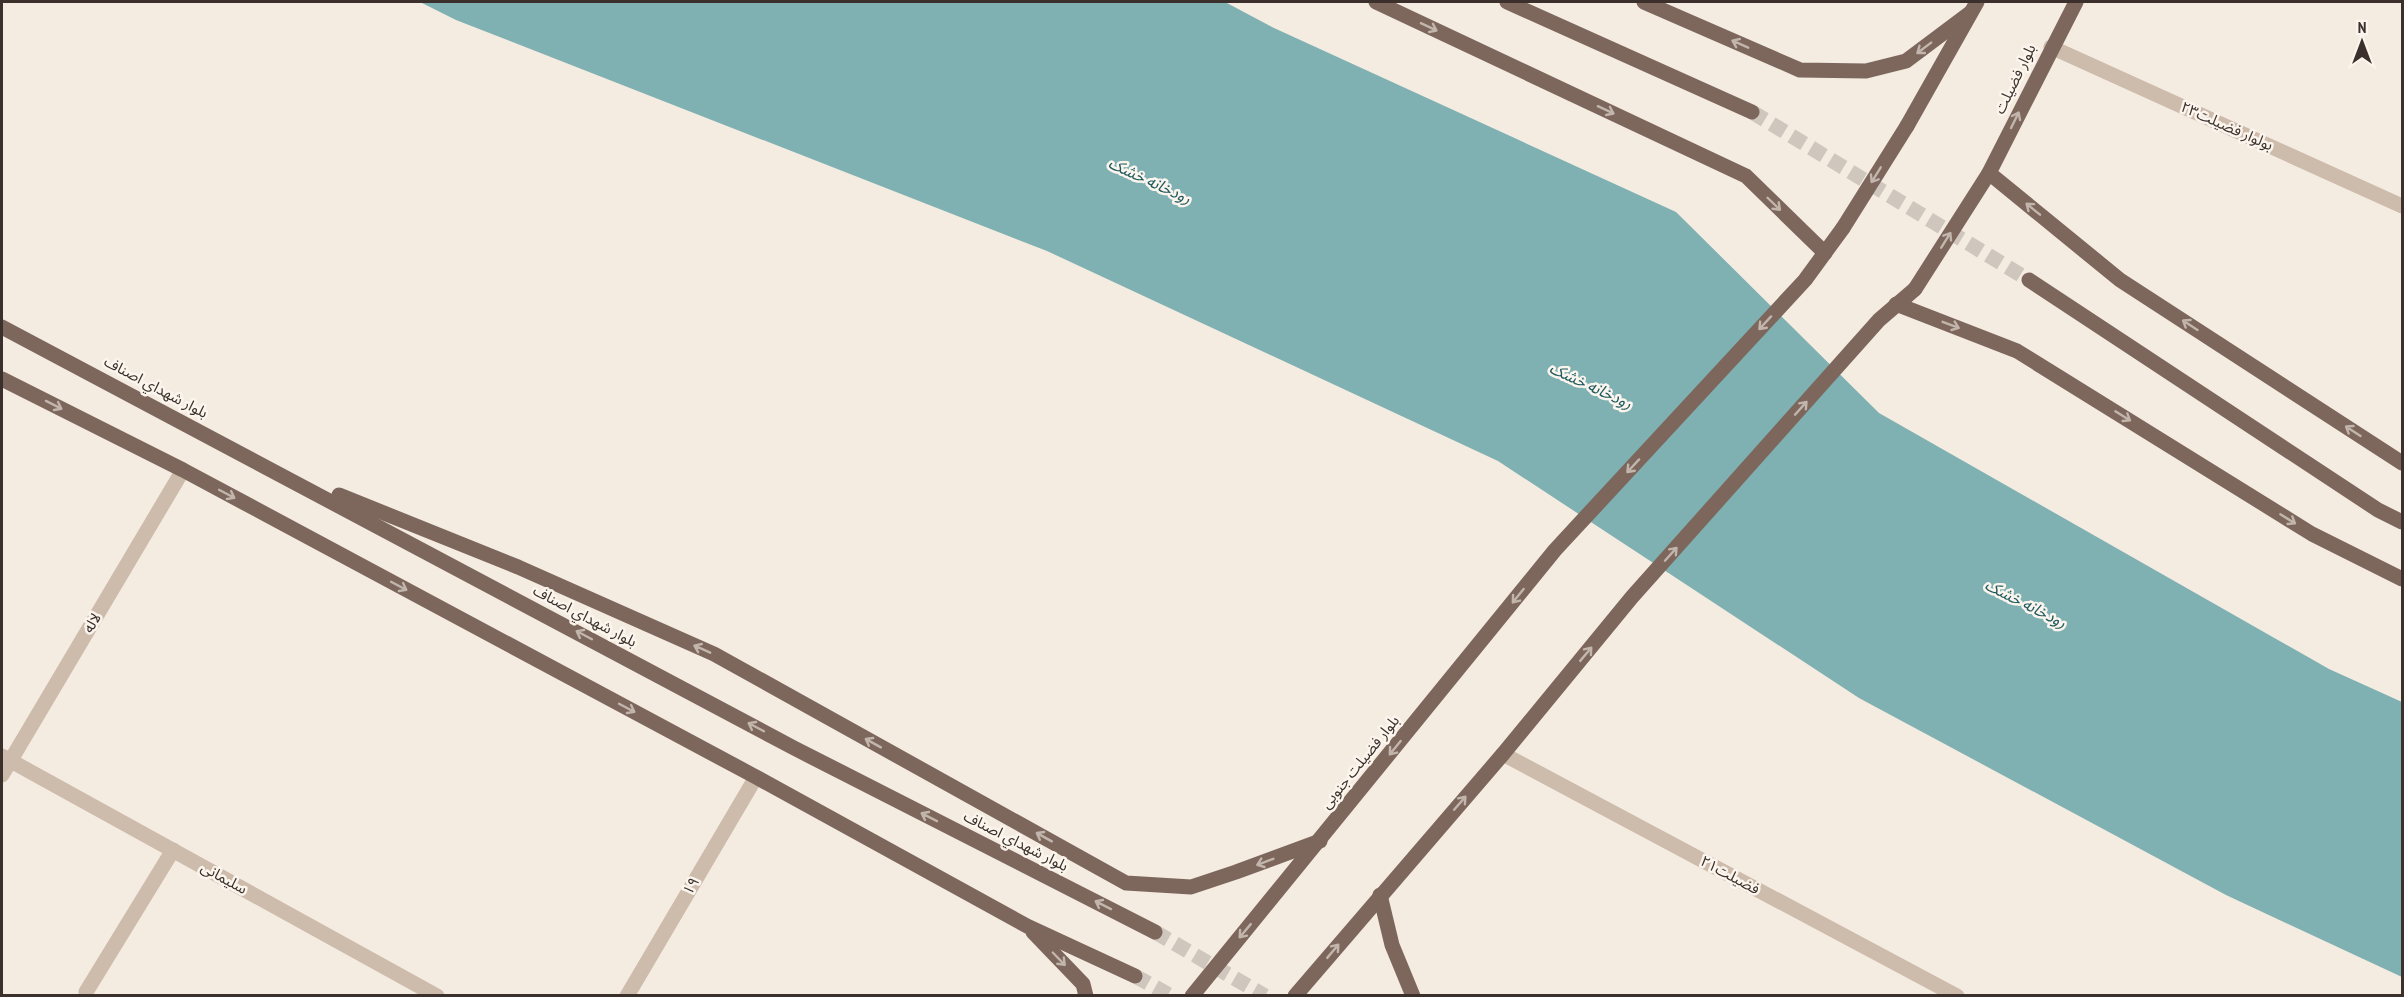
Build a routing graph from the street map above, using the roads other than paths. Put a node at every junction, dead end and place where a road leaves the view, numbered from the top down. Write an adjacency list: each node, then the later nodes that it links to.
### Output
1 (1376, 2): 10 (main road, one-way to 10)
2 (1507, 2): 7 (main road)
3 (1644, 2): 5 (main road, one-way to 3)
4 (2076, 2): 6 (main road, بلوار فضیلت)
5 (1973, 7): 10 (main road, بلوار فضیلت جنوبی, one-way to 10, bridge)
6 (2052, 47): 8 (main road, بلوار فضیلت, one-way to 6); 9 (street, بولوار فضیلت۲۳)
7 (1752, 112)
8 (1989, 173): 12 (main road, بلوار فضیلت, one-way to 8, bridge); 15 (main road, one-way to 8)
9 (2403, 206)
10 (1825, 253): 24 (main road, بلوار فضیلت جنوبی, one-way to 24)
11 (2029, 280): 18 (main road)
12 (1896, 304): 19 (main road, one-way to 19); 20 (main road, بلوار فضیلت, one-way to 12)
13 (2, 327): 16 (main road, بلوار شهداي اصناف)
14 (2, 379): 17 (main road, one-way to 17)
15 (2403, 463)
16 (270, 468): 24 (main road, one-way to 16); 28 (main road, بلوار شهداي اصناف, one-way to 16)
17 (183, 470): 21 (street, لاله); 23 (main road, one-way to 23)
18 (2403, 522)
19 (2403, 579)
20 (1503, 754): 26 (main road, one-way to 20); 37 (street, فضیلت۲۱)
21 (6, 758): 22 (street, لاله); 25 (street, سلیمانی)
22 (2, 775)
23 (756, 777): 27 (main road); 32 (street, ۱۹)
24 (1320, 841): 34 (main road, بلوار فضیلت جنوبی, one-way to 34)
25 (173, 850): 30 (street); 31 (street, سلیمانی)
26 (1380, 895): 35 (main road, one-way to 26); 36 (main road)
27 (1027, 926): 29 (main road); 33 (main road, one-way to 33)
28 (1155, 932)
29 (1135, 976)
30 (86, 992)
31 (437, 996)
32 (627, 996)
33 (1086, 996)
34 (1192, 996)
35 (1296, 996)
36 (1413, 996)
37 (1957, 996)

